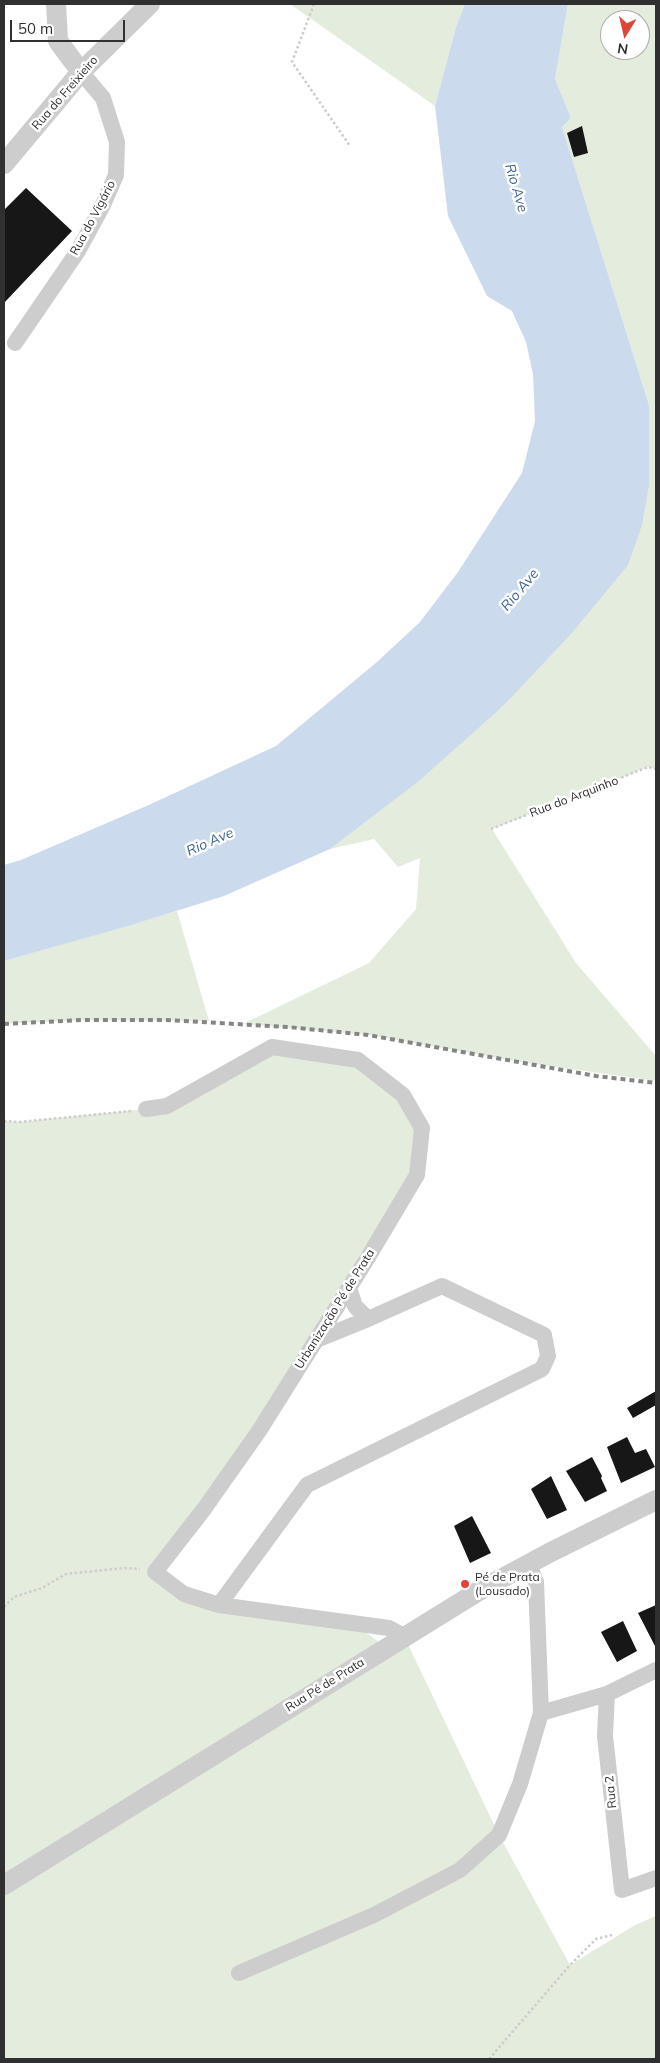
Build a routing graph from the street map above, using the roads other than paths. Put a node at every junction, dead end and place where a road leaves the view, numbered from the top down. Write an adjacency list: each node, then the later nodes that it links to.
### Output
1 (56, 4): 3 (street, Rua do Vigário)
2 (150, 4): 3 (street, Rua do Freixieiro)
3 (81, 72): 4 (street, Rua do Freixieiro); 5 (street, Rua do Vigário)
4 (4, 164)
5 (15, 343)
6 (146, 1109): 7 (street, Urbanização Pé de Prata)
7 (349, 1288): 8 (street); 9 (street, Urbanização Pé de Prata)
8 (368, 1319): 9 (street); 12 (street)
9 (316, 1340): 12 (street, Urbanização Pé de Prata)
10 (656, 1500): 11 (street, Rua Pé de Prata)
11 (529, 1564): 14 (street, Rua Pé de Prata); 18 (street)
12 (219, 1605): 13 (street)
13 (354, 1624): 14 (street); 15 (street)
14 (404, 1636): 15 (street, Rua Pé de Prata)
15 (383, 1648): 20 (street, Rua Pé de Prata)
16 (656, 1670): 17 (street)
17 (607, 1694): 18 (street); 19 (street, Rua 2)
18 (541, 1713): 21 (street)
19 (656, 1878)
20 (4, 1885)
21 (239, 1973)

